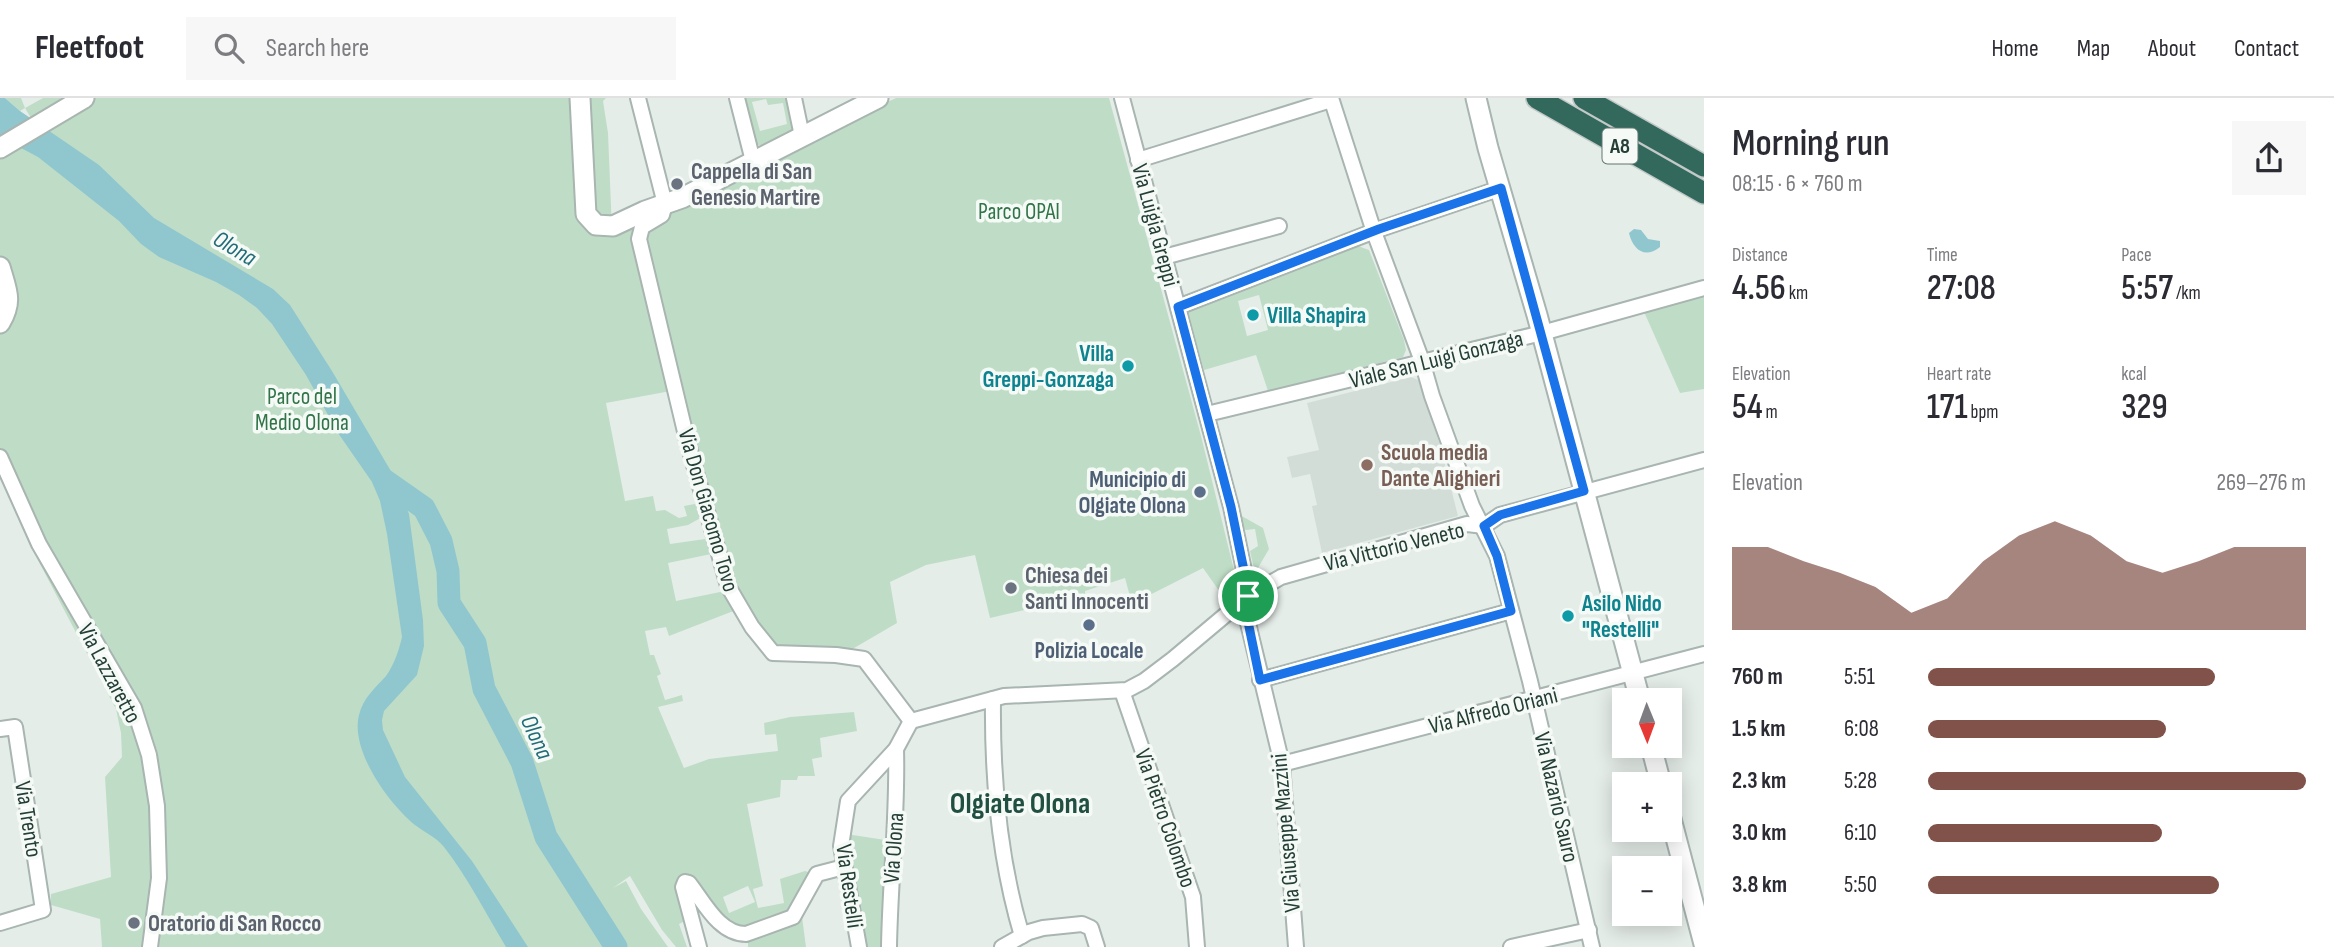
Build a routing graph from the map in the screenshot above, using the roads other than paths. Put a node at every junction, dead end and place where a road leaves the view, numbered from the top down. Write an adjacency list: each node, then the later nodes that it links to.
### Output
1 (84, 98): 13 (street)
2 (580, 98): 19 (street)
3 (638, 98): 19 (street)
4 (737, 98): 15 (street)
5 (794, 98): 12 (street)
6 (878, 98): 12 (street)
7 (1122, 98): 14 (street, Via Luigia Greppi)
8 (1476, 98): 17 (street)
9 (1537, 98): 18 (highway, A8)
10 (1584, 98): 16 (highway, A8)
11 (1331, 99): 14 (street); 21 (street, Via Nazario Sauro)
12 (802, 136): 15 (street)
13 (0, 148)
14 (1138, 160): 22 (street, Via Luigia Greppi)
15 (753, 161): 19 (street)
16 (1704, 166)
17 (1501, 188): 21 (street); 27 (street)
18 (1704, 193)
19 (665, 204): 43 (street, Via Don Giacomo Tovo)
20 (1279, 226): 22 (street)
21 (1374, 232): 25 (street); 28 (street, Via Nazario Sauro)
22 (1164, 257): 25 (street, Via Luigia Greppi)
23 (0, 267): 26 (street)
24 (1704, 288): 27 (street, Viale San Luigi Gonzaga)
25 (1178, 307): 29 (street, Via Luigia Greppi)
26 (0, 323)
27 (1542, 333): 28 (street, Viale San Luigi Gonzaga); 32 (street)
28 (1423, 361): 29 (street, Viale San Luigi Gonzaga); 33 (street, Via Nazario Sauro)
29 (1207, 414): 34 (street, Via Luigia Greppi)
30 (0, 457): 54 (street, Via Lazzaretto)
31 (1704, 460): 32 (street, Via Vittorio Veneto)
32 (1584, 491): 33 (street, Via Vittorio Veneto); 37 (street)
33 (1484, 526): 34 (street, Via Vittorio Veneto); 35 (street, Via Nazario Sauro)
34 (1248, 596): 38 (street, Via Giuseppe Mazzini); 40 (street, Via Vittorio Veneto)
35 (1511, 611): 38 (street); 42 (street, Via Nazario Sauro)
36 (1704, 654): 37 (street, Via Alfredo Oriani)
37 (1633, 674): 39 (street); 42 (street, Via Alfredo Oriani)
38 (1260, 680): 46 (street, Via Giuseppe Mazzini)
39 (1637, 688)
40 (1127, 689): 41 (street); 59 (street, Via Pietro Colombo)
41 (998, 698): 43 (street); 51 (street)
42 (1534, 699): 46 (street, Via Alfredo Oriani); 50 (street, Via Nazario Sauro)
43 (911, 722): 45 (street, Via Restelli)
44 (7, 728): 49 (street, Via Trento)
45 (896, 749): 48 (street, Via Restelli); 56 (street, Via Olona)
46 (1282, 764): 60 (street, Via Giuseppe Mazzini)
47 (1677, 842): 52 (street)
48 (844, 867): 53 (street, Via Restelli); 55 (street)
49 (0, 923)
50 (1589, 930): 61 (street); 62 (street, Via Nazario Sauro)
51 (1022, 936): 57 (street); 58 (street)
52 (1704, 944)
53 (859, 945)
54 (150, 947)
55 (699, 947)
56 (890, 947)
57 (1002, 947)
58 (1097, 947)
59 (1197, 947)
60 (1296, 947)
61 (1511, 947)
62 (1592, 947)

